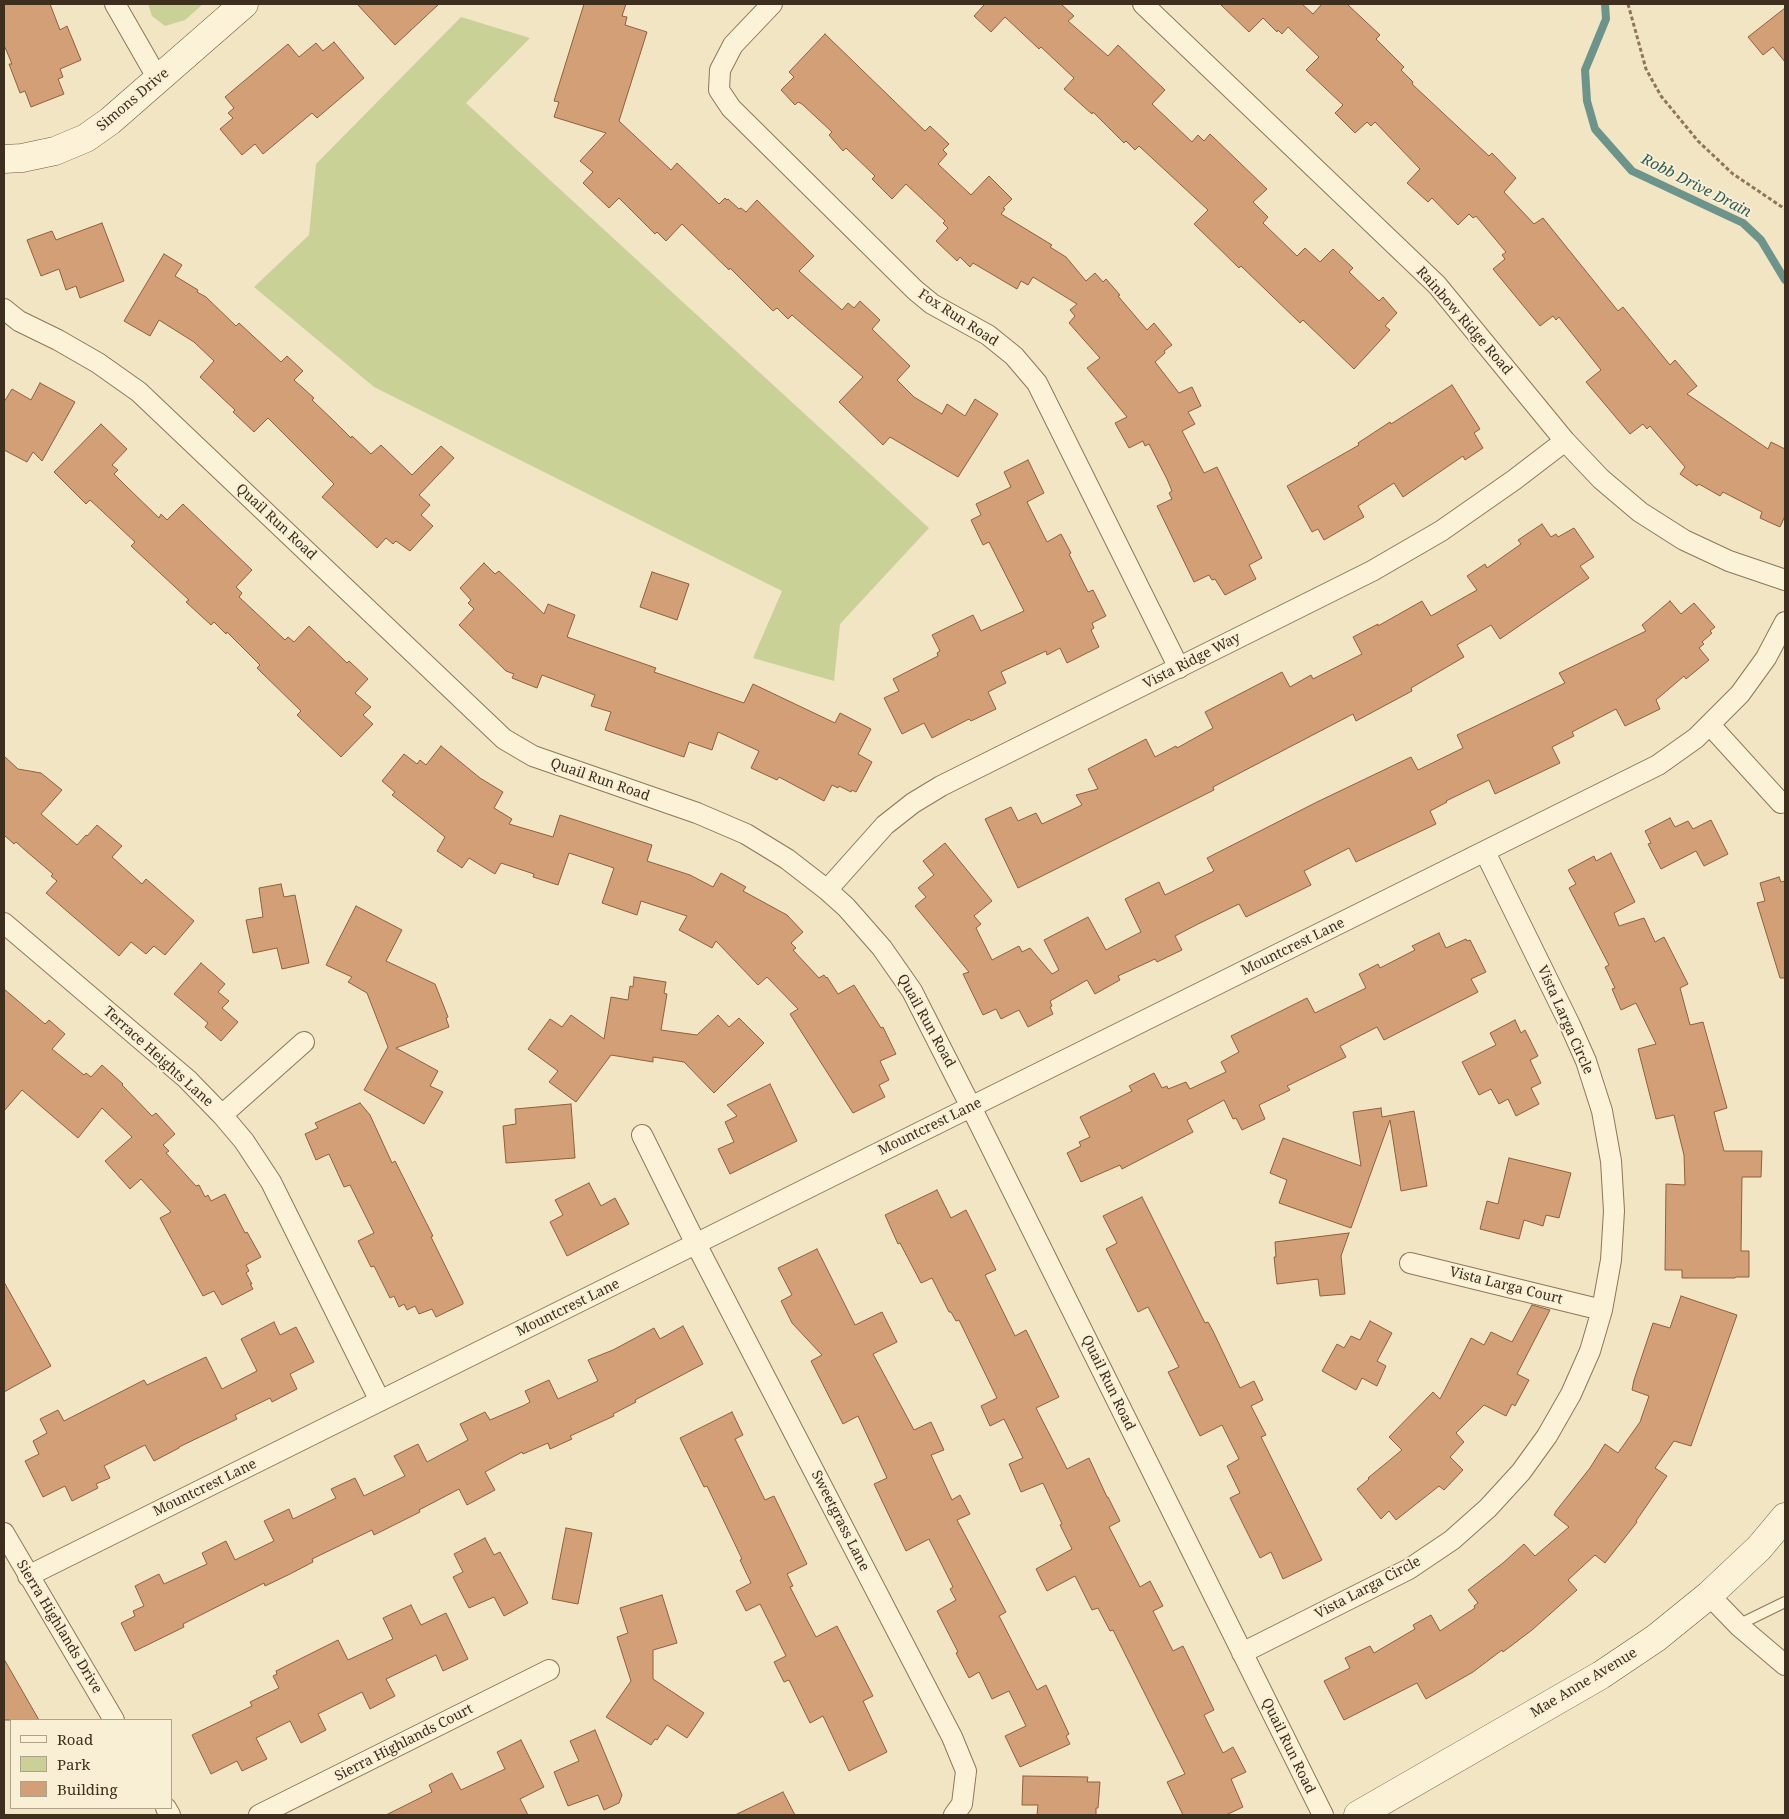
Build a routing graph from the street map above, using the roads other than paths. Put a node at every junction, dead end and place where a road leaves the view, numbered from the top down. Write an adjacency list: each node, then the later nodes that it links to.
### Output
1 (115, 4): 5 (street)
2 (244, 4): 5 (main road, Simons Drive)
3 (772, 4): 11 (street, Fox Run Road)
4 (1143, 4): 8 (street, Rainbow Ridge Road)
5 (158, 79): 6 (main road, Simons Drive)
6 (4, 158)
7 (4, 309): 15 (street, Quail Run Road)
8 (1566, 441): 9 (street, Rainbow Ridge Road); 11 (street, Vista Ridge Way)
9 (1785, 580)
10 (1785, 622): 12 (street, Mountcrest Lane)
11 (1179, 668): 15 (street, Vista Ridge Way)
12 (1710, 726): 13 (street); 14 (street, Mountcrest Lane)
13 (1781, 803)
14 (1485, 852): 18 (street, Mountcrest Lane); 23 (street, Vista Larga Circle)
15 (828, 890): 18 (street, Quail Run Road)
16 (4, 923): 19 (street, Terrace Heights Lane)
17 (304, 1042): 19 (street)
18 (971, 1107): 21 (street, Mountcrest Lane); 31 (street, Quail Run Road)
19 (222, 1115): 24 (street, Terrace Heights Lane)
20 (642, 1135): 21 (street, Sweetgrass Lane)
21 (696, 1244): 24 (street, Mountcrest Lane); 35 (street, Sweetgrass Lane)
22 (1410, 1263): 23 (street, Vista Larga Court)
23 (1602, 1310): 31 (street, Vista Larga Circle)
24 (380, 1401): 27 (street, Mountcrest Lane)
25 (1785, 1517): 28 (main road, Mae Anne Avenue)
26 (4, 1533): 27 (street, Sierra Highlands Drive)
27 (28, 1576): 34 (street, Sierra Highlands Drive)
28 (1709, 1596): 30 (street); 38 (main road, Mae Anne Avenue)
29 (1785, 1602): 30 (lane)
30 (1738, 1625): 32 (street)
31 (1242, 1653): 37 (street, Quail Run Road)
32 (1785, 1665)
33 (549, 1670): 36 (street, Sierra Highlands Court)
34 (113, 1719)
35 (958, 1809)
36 (258, 1815)
37 (1323, 1815)
38 (1358, 1815)

